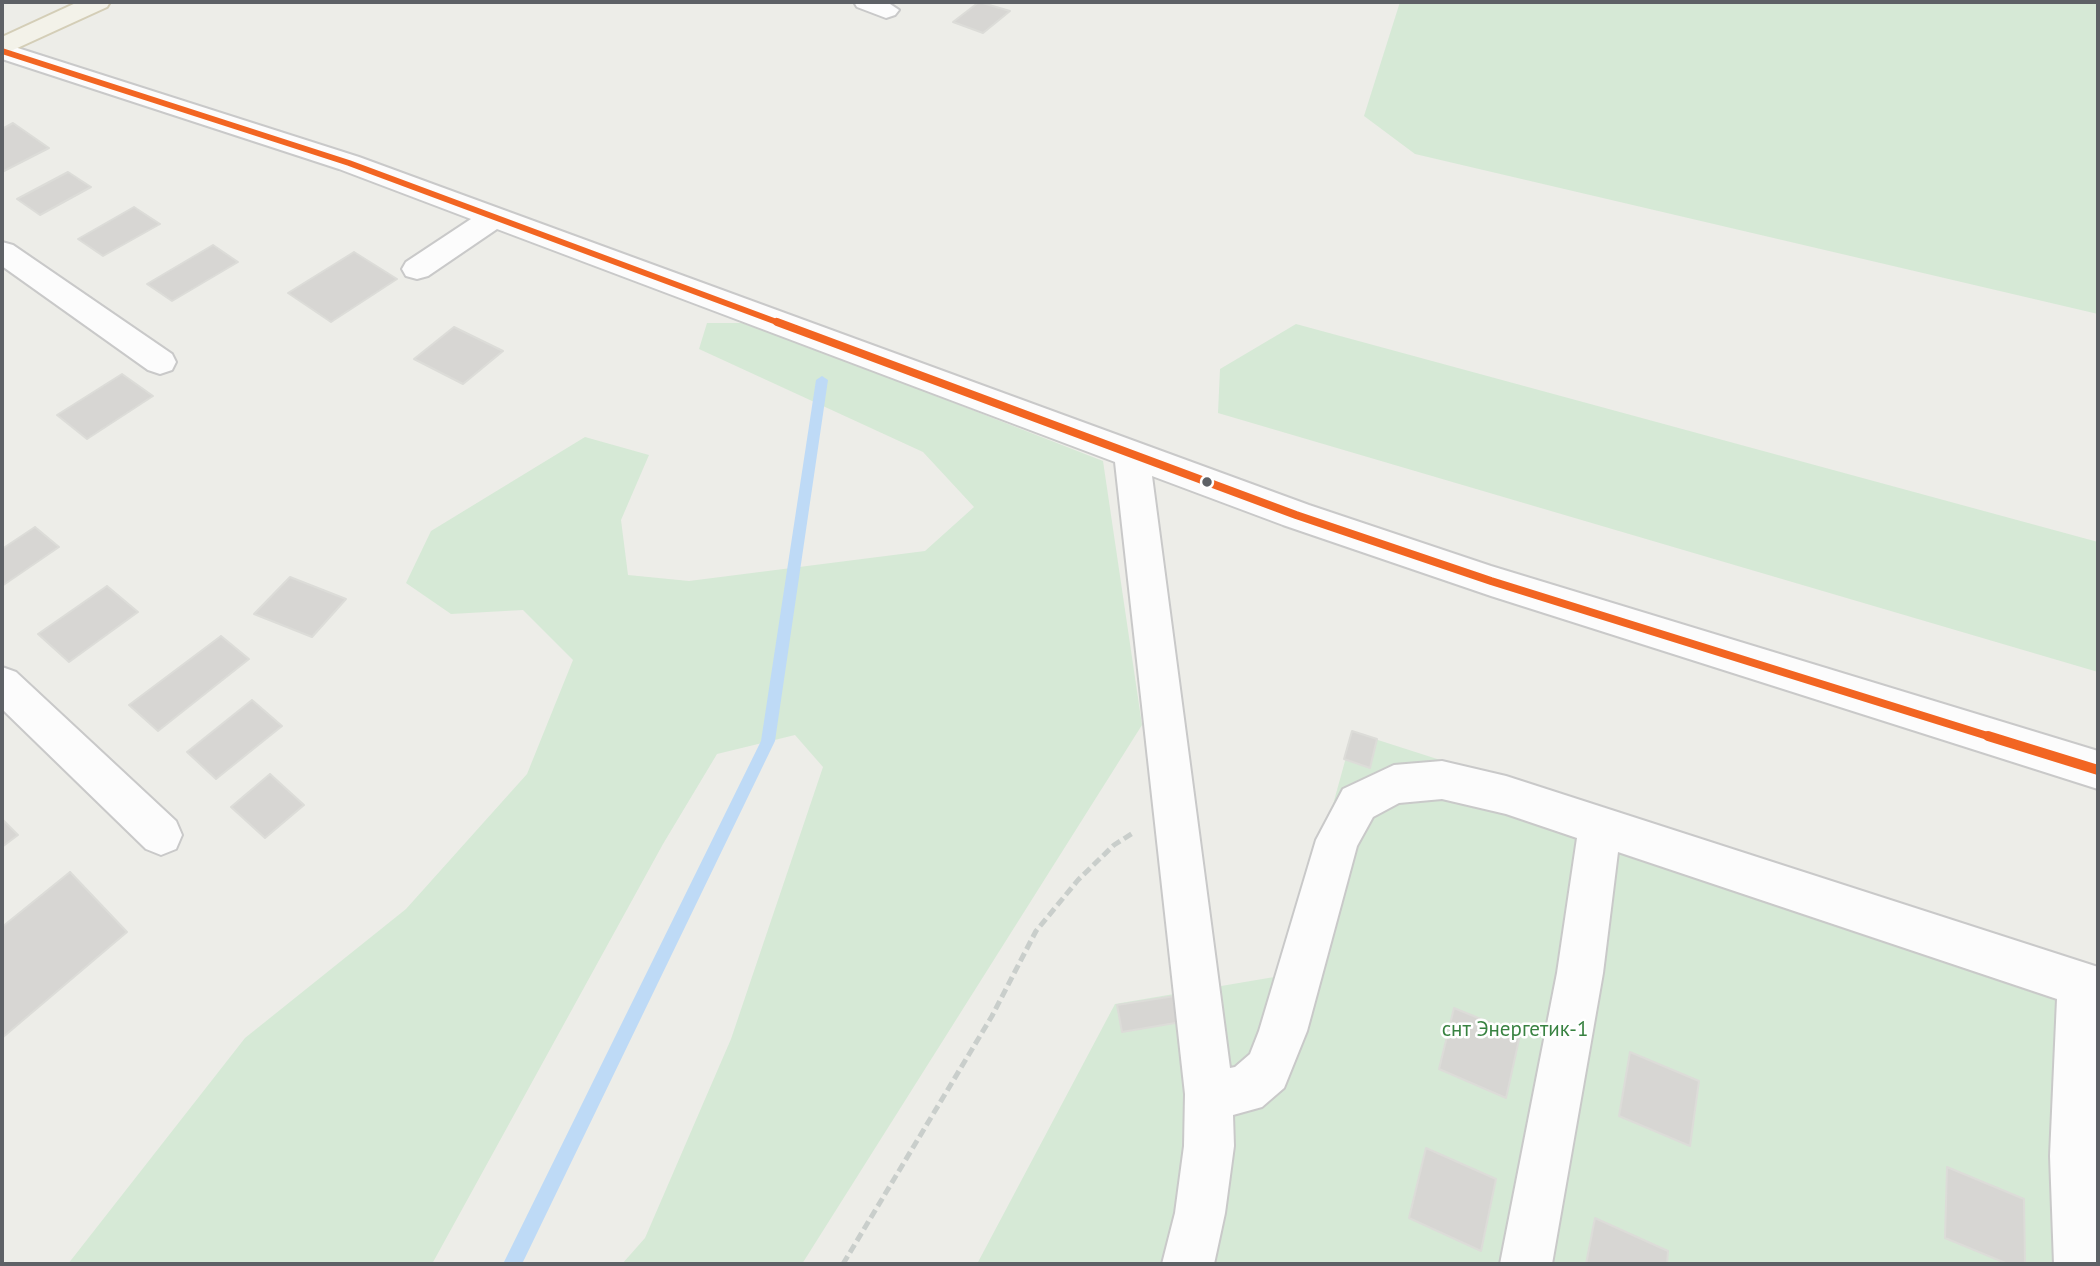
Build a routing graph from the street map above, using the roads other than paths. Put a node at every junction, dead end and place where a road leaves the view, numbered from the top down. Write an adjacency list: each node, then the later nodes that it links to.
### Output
1 (98, 2): 2 (main road)
2 (2, 49): 3 (street)
3 (494, 217): 5 (street); 7 (street)
4 (2, 252): 6 (street)
5 (417, 269)
6 (160, 362)
7 (1132, 455): 9 (street); 13 (street)
8 (2, 684): 11 (street)
9 (2098, 770)
10 (1600, 826): 12 (street); 13 (street); 15 (street)
11 (161, 835)
12 (2090, 988): 16 (street)
13 (1209, 1094): 14 (street)
14 (1188, 1264)
15 (1526, 1264)
16 (2080, 1264)

